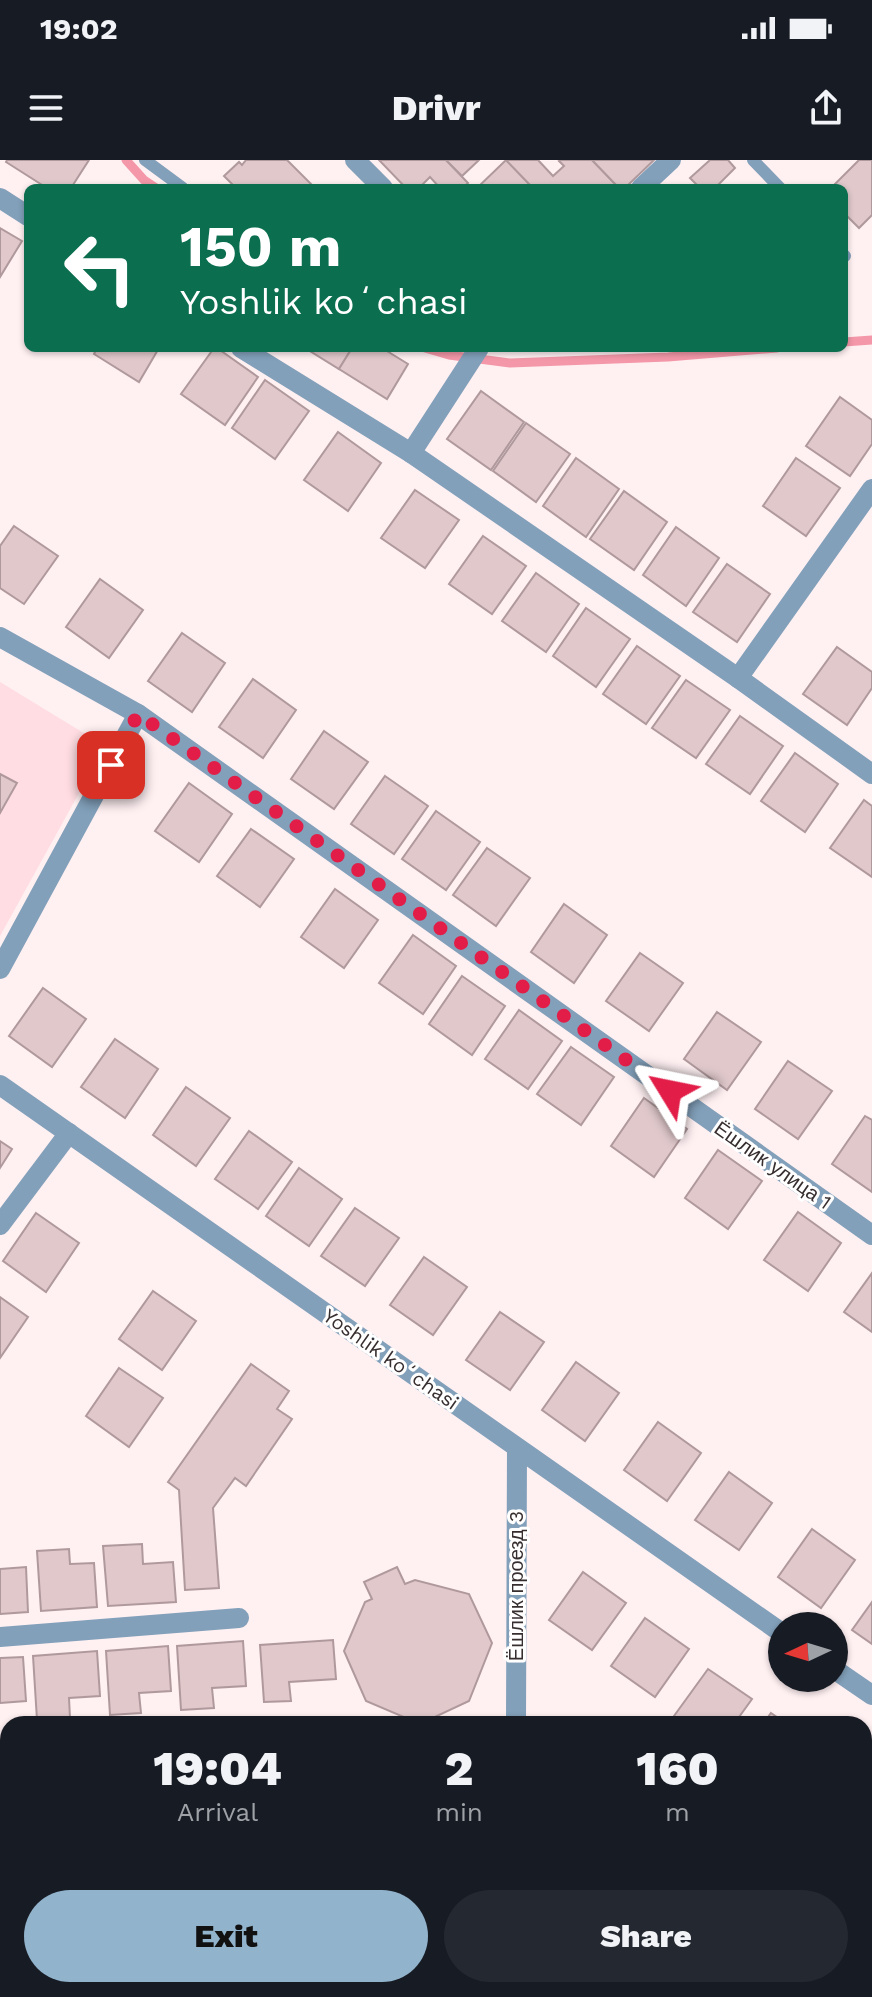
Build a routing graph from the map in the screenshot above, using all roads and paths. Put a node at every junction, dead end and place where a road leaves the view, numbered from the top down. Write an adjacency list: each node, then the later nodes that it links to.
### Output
1 (145, 160): 5 (lane)
2 (355, 160): 6 (street)
3 (671, 160): 7 (street)
4 (753, 160): 8 (lane)
5 (178, 184)
6 (379, 184)
7 (645, 184)
8 (776, 184)
9 (0, 198): 10 (street)
10 (24, 213)
11 (247, 352): 13 (street)
12 (476, 352): 13 (street)
13 (411, 453): 16 (street)
14 (872, 489): 16 (street)
15 (0, 637): 17 (street, Ёшлик улица 1)
16 (738, 678): 18 (street)
17 (138, 714): 19 (street); 23 (street, Ёшлик улица 1)
18 (872, 774)
19 (0, 969)
20 (0, 1085): 21 (street, Yoshlik koʻchasi)
21 (69, 1133): 22 (street); 24 (street, Yoshlik koʻchasi)
22 (0, 1225)
23 (872, 1235)
24 (517, 1448): 26 (street, Yoshlik koʻchasi); 30 (street, Ёшлик проезд 3)
25 (239, 1618): 27 (street)
26 (768, 1623)
27 (0, 1637)
28 (848, 1679): 29 (street)
29 (872, 1695)
30 (516, 1716)

